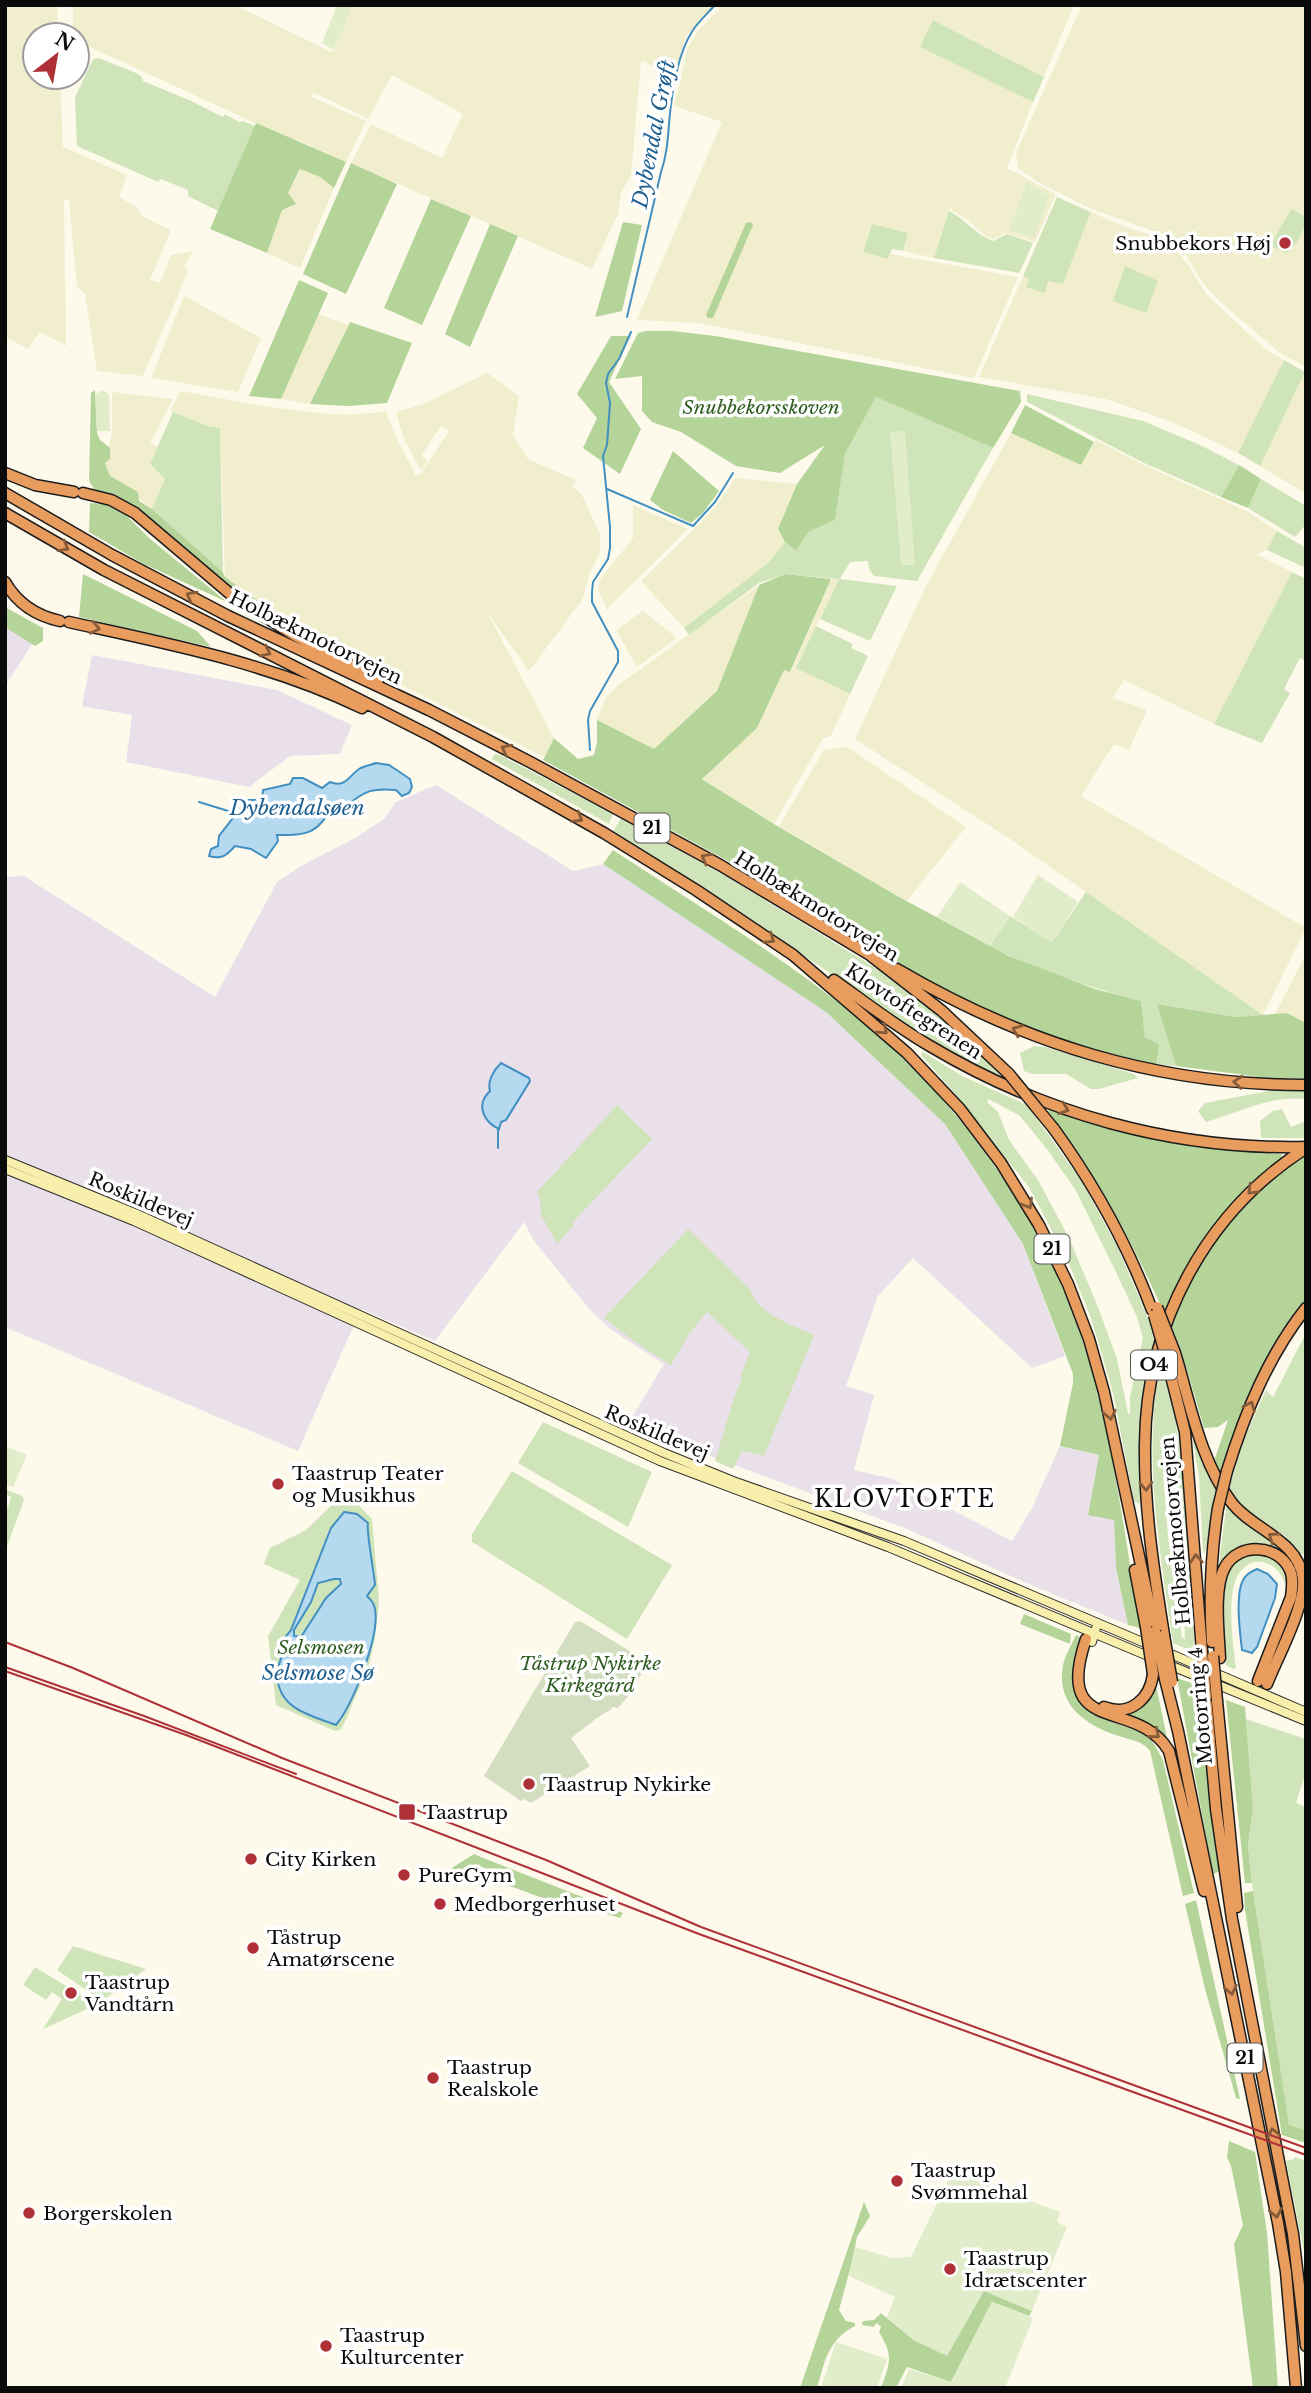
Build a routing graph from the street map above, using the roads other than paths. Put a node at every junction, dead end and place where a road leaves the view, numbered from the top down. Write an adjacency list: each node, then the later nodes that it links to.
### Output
1 (5, 473): 5 (highway)
2 (5, 493): 5 (highway, Holbækmotorvejen / 21, one-way to 2)
3 (5, 513): 6 (highway, Holbækmotorvejen / 21, one-way to 6)
4 (5, 582): 6 (highway, one-way to 6)
5 (429, 710): 8 (highway, Holbækmotorvejen / 21, one-way to 5)
6 (433, 737): 7 (highway, Holbækmotorvejen / 21, one-way to 7)
7 (793, 955): 10 (highway, Klovtoftegrenen, one-way to 10); 19 (highway, Holbækmotorvejen / 21, one-way to 19)
8 (870, 955): 9 (highway, Klovtoftegrenen, one-way to 8); 14 (highway, Holbækmotorvejen / 21, bridge)
9 (1306, 1085)
10 (1306, 1147): 19 (highway, Motorring 4 / O4, one-way to 19)
11 (5, 1160): 16 (main road, Roskildevej)
12 (5, 1169): 15 (main road, Roskildevej)
13 (1306, 1308): 21 (highway, Motorring 4, one-way to 13, bridge)
14 (1171, 1355): 21 (highway, Holbækmotorvejen / 21, one-way to 14); 22 (highway, 21, one-way to 14)
15 (801, 1514): 16 (main road); 17 (main road, Roskildevej)
16 (916, 1546): 18 (main road, Roskildevej)
17 (907, 1554): 18 (main road); 20 (main road, Roskildevej)
18 (1041, 1601): 20 (main road, Roskildevej)
19 (1155, 1631): 20 (highway, bridge); 27 (highway, Holbækmotorvejen / 21, bridge)
20 (1093, 1633): 22 (main road, Roskildevej); 22 (main road, Roskildevej); 27 (highway, one-way to 27)
21 (1212, 1655): 22 (highway); 23 (highway, Holbækmotorvejen / 21, bridge); 23 (highway)
22 (1258, 1691): 24 (main road, Roskildevej); 25 (main road, Roskildevej)
23 (1215, 1701): 26 (highway, Motorring 4); 26 (highway, Holbækmotorvejen / 21)
24 (1306, 1712)
25 (1306, 1721)
26 (1240, 1951): 28 (highway, Holbækmotorvejen / 21, one-way to 26)
27 (1224, 1956): 29 (highway, Holbækmotorvejen / 21, one-way to 29)
28 (1306, 2346)
29 (1296, 2388)

